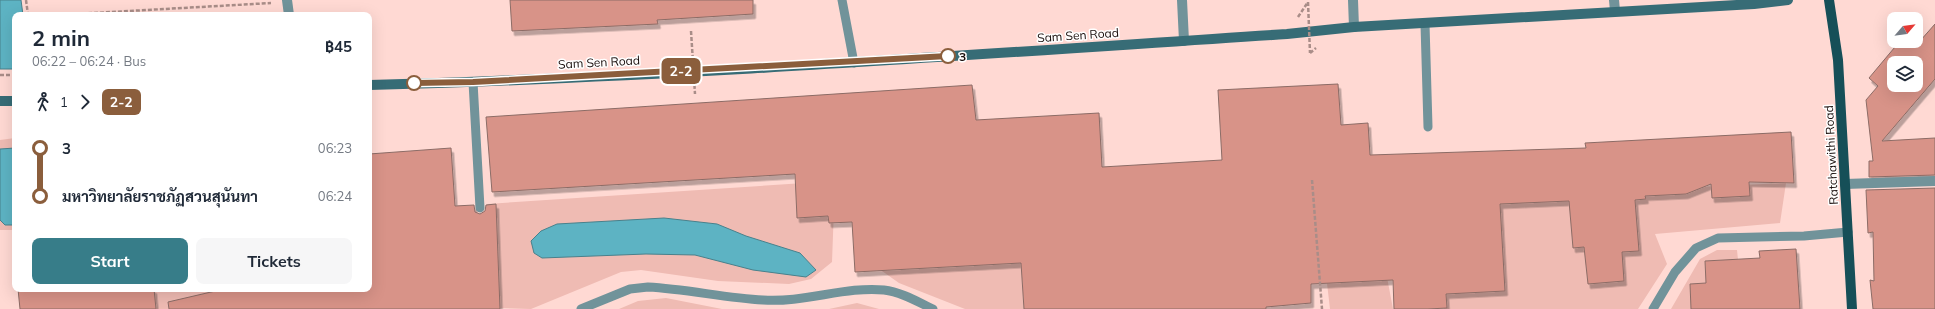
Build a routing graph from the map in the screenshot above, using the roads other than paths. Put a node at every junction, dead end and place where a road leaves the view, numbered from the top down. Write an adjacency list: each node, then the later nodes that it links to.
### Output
1 (842, 0): 13 (lane)
2 (1182, 0): 12 (street)
3 (1353, 0): 11 (street)
4 (1614, 0): 8 (street)
5 (1788, 0): 8 (main road, Sam Sen Road)
6 (1829, 0): 20 (main road, Ratchawithi Road)
7 (287, 1): 9 (street)
8 (1615, 11): 10 (main road, Sam Sen Road)
9 (289, 12)
10 (1425, 24): 11 (main road, Sam Sen Road); 18 (lane)
11 (1354, 27): 12 (main road, Sam Sen Road)
12 (1184, 41): 13 (main road, Sam Sen Road)
13 (854, 63): 14 (main road, Sam Sen Road)
14 (473, 82): 15 (main road, Sam Sen Road); 21 (lane)
15 (372, 84)
16 (0, 101): 17 (main road)
17 (12, 101)
18 (1428, 127)
19 (1935, 181): 20 (street)
20 (1845, 184): 22 (main road, Ratchawithi Road)
21 (480, 208)
22 (1848, 232): 25 (lane); 26 (main road, Ratchawithi Road)
23 (927, 308): 24 (lane)
24 (581, 309)
25 (1653, 309)
26 (1852, 309)

